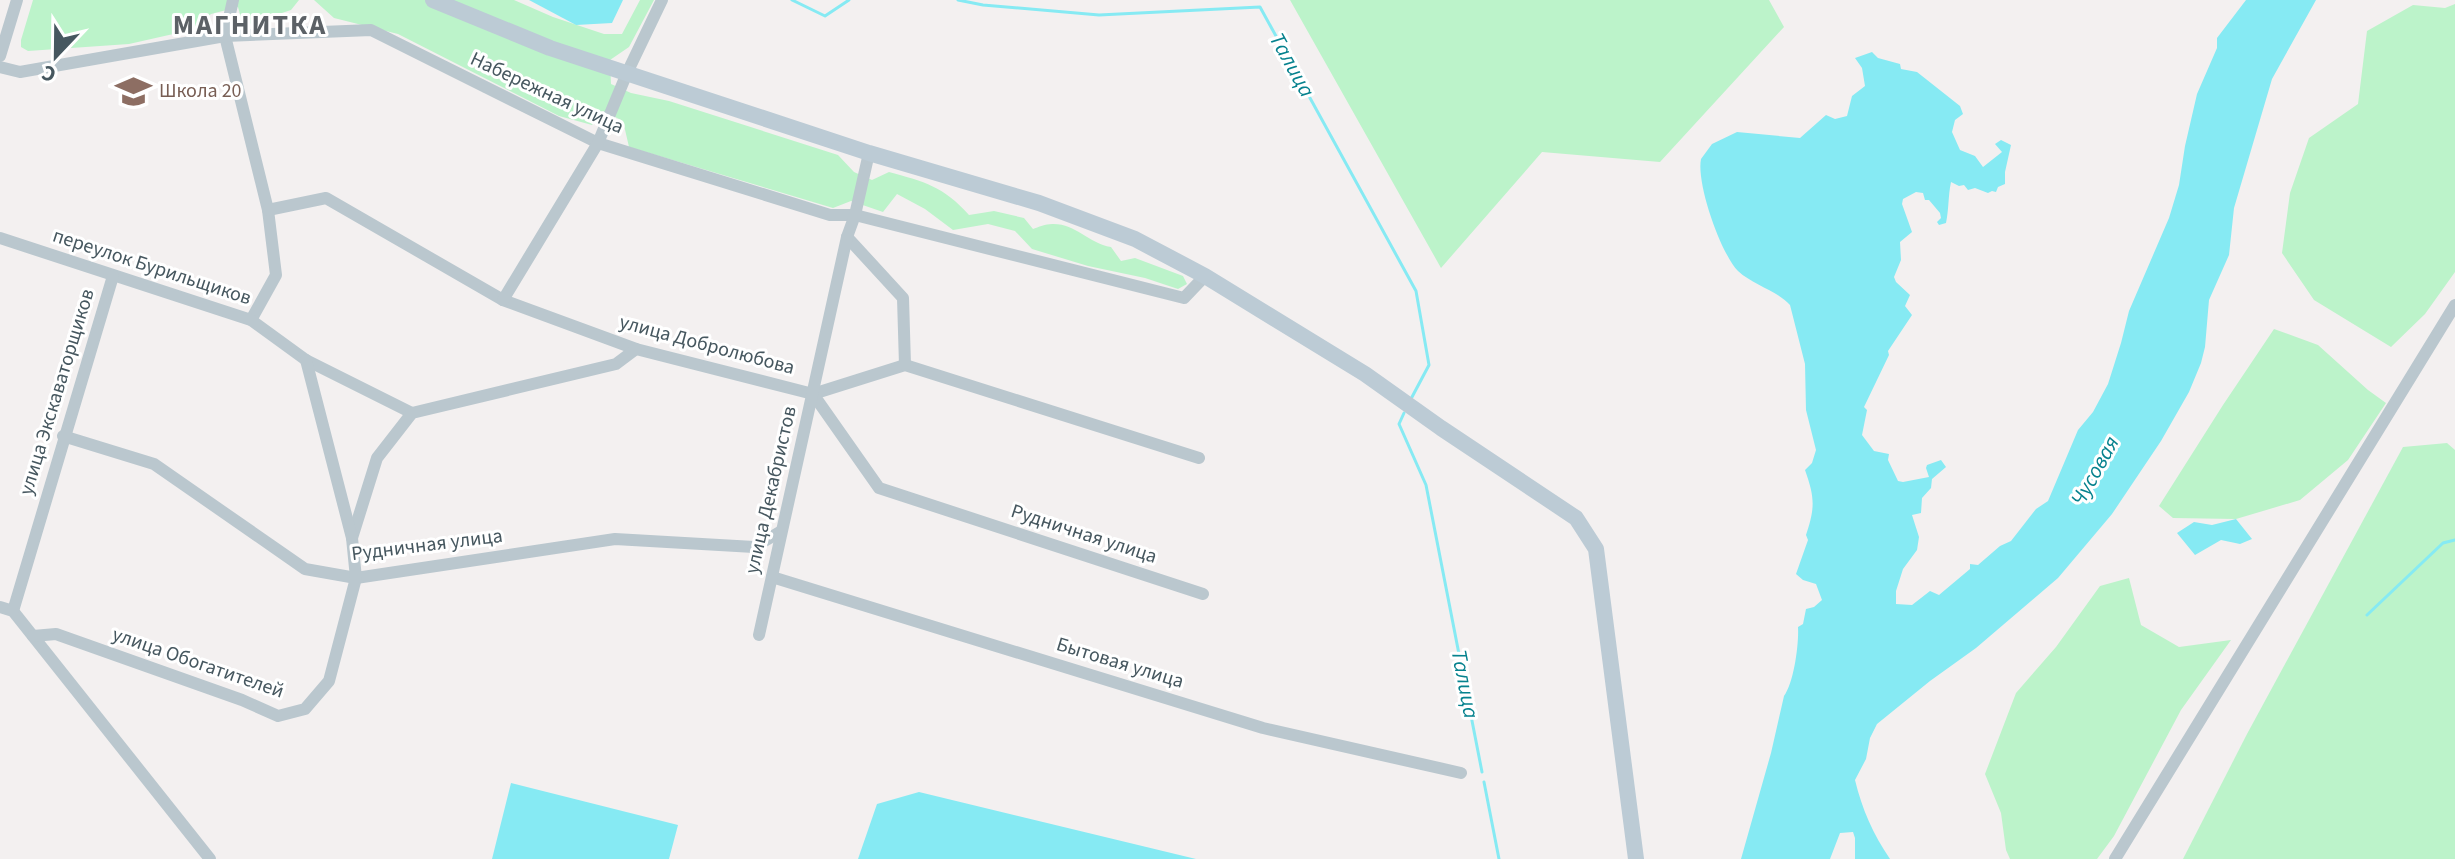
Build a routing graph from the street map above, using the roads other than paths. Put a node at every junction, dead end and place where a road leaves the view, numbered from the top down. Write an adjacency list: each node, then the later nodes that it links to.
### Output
1 (17, 0): 6 (street)
2 (233, 0): 5 (street)
3 (433, 0): 8 (street)
4 (662, 0): 8 (street)
5 (225, 36): 7 (street, Набережная улица); 9 (street, Набережная улица); 11 (street)
6 (0, 56)
7 (0, 67)
8 (627, 73): 9 (street); 10 (street)
9 (598, 143): 12 (street, Набережная улица); 17 (street)
10 (869, 153): 12 (street, улица Декабристов); 16 (street)
11 (268, 210): 17 (street, улица Добролюбова); 19 (street)
12 (855, 215): 13 (street, улица Декабристов); 16 (street, Набережная улица)
13 (847, 237): 22 (street); 23 (street, улица Декабристов)
14 (0, 238): 15 (street, переулок Бурильщиков)
15 (113, 276): 19 (street, переулок Бурильщиков); 25 (street, улица Экскаваторщиков)
16 (1205, 276): 37 (street)
17 (503, 300): 20 (street, улица Добролюбова)
18 (2455, 305): 38 (street)
19 (251, 320): 21 (street, переулок Бурильщиков)
20 (636, 349): 23 (street, улица Добролюбова); 24 (street)
21 (306, 360): 24 (street, переулок Бурильщиков); 28 (street)
22 (905, 365): 23 (street, улица Добролюбова); 26 (street)
23 (813, 394): 27 (street, улица Декабристов); 31 (street, Рудничная улица)
24 (412, 413): 28 (street)
25 (63, 436): 30 (street, Рудничная улица); 32 (street, улица Экскаваторщиков)
26 (1199, 458)
27 (780, 532): 29 (street, улица Декабристов); 30 (street, Рудничная улица)
28 (352, 538): 30 (street)
29 (772, 577): 33 (street, улица Декабристов); 35 (street, Бытовая улица)
30 (356, 578): 34 (street, улица Обогатителей)
31 (1203, 594)
32 (6, 609): 34 (street)
33 (759, 635)
34 (33, 636): 36 (street)
35 (1461, 773)
36 (210, 859)
37 (1636, 859)
38 (2115, 859)

